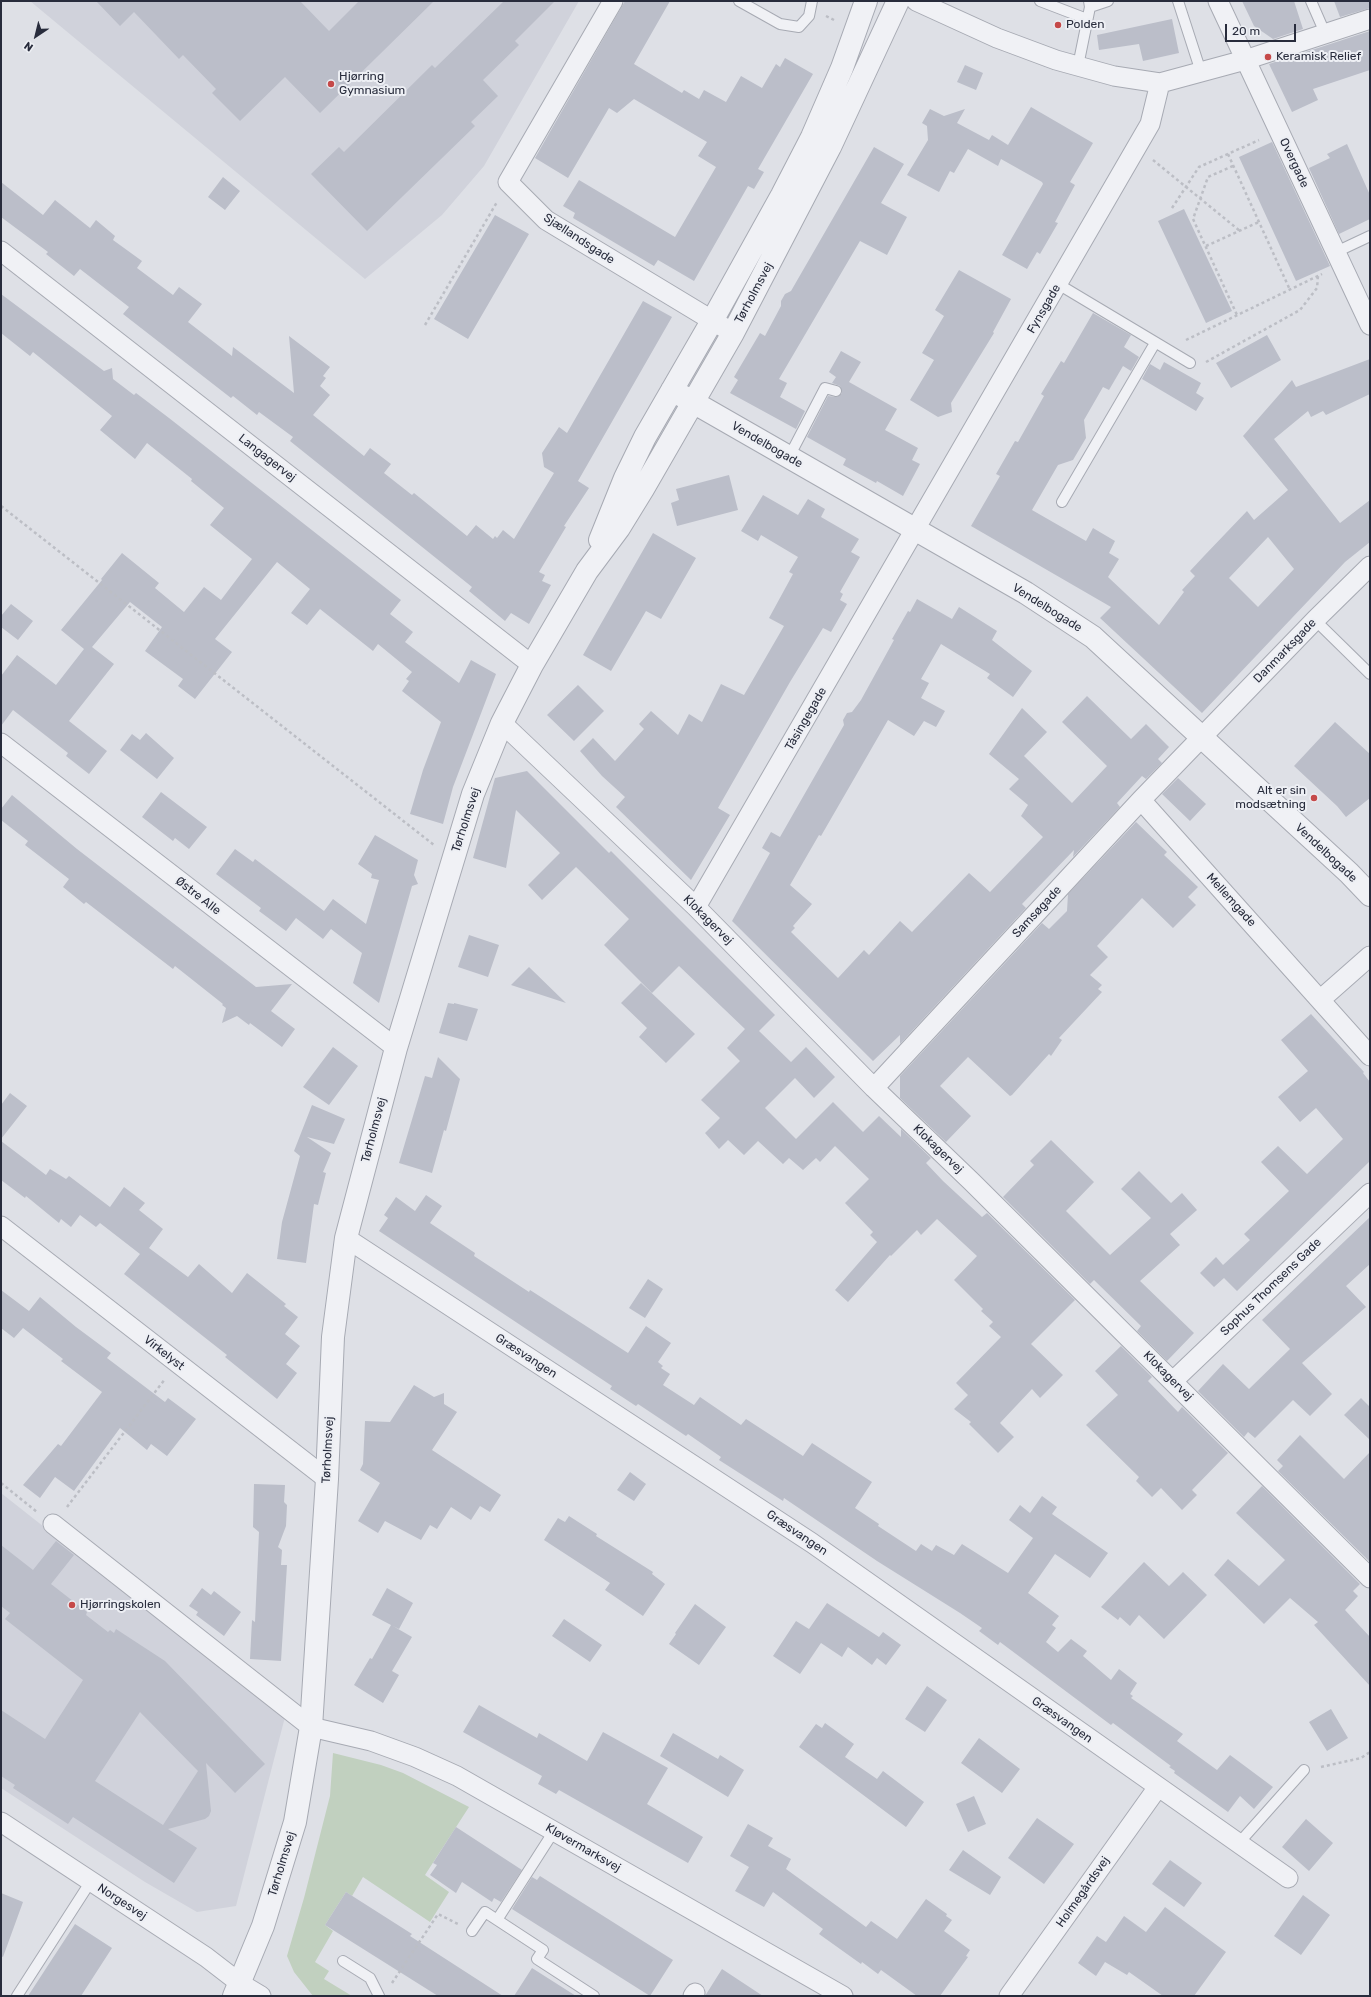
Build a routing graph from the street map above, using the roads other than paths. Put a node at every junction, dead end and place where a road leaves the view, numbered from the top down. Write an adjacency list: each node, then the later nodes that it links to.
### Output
1 (613, 1): 24 (street, Sjællandsgade)
2 (739, 1): 3 (lane)
3 (812, 1)
4 (866, 1): 24 (street, Tørholmsvej)
5 (898, 1): 26 (street, Tørholmsvej)
6 (916, 1): 17 (street)
7 (1040, 1): 13 (lane)
8 (1108, 1): 12 (lane)
9 (1178, 1): 18 (lane)
10 (1218, 1): 16 (street, Overgade)
11 (1311, 1): 15 (lane)
12 (1089, 4): 13 (lane)
13 (1087, 19): 17 (lane)
14 (1370, 19): 15 (street)
15 (1326, 33): 16 (street)
16 (1245, 60): 18 (street); 22 (street, Overgade)
17 (1078, 66): 19 (street)
18 (1201, 72): 19 (street)
19 (1160, 83): 23 (street, Fynsgade)
20 (1370, 236): 22 (lane)
21 (1, 251): 38 (street, Langagervej)
22 (1339, 258): 25 (street, Overgade)
23 (1058, 284): 27 (lane); 34 (street, Fynsgade)
24 (712, 321): 26 (street, Sjællandsgade); 29 (street, Tørholmsvej)
25 (1370, 325)
26 (733, 333): 31 (street, Tørholmsvej)
27 (1155, 342): 28 (lane); 33 (lane)
28 (1190, 363)
29 (672, 390): 31 (street, Vendelbogade); 36 (street, Tørholmsvej)
30 (836, 391): 32 (lane)
31 (692, 402): 32 (street, Vendelbogade); 36 (street, Tørholmsvej)
32 (789, 457): 34 (street, Vendelbogade)
33 (1062, 502)
34 (916, 531): 41 (street, Vendelbogade); 45 (street, Tåsingegade)
35 (1370, 566): 37 (street, Danmarksgade)
36 (587, 571): 38 (street, Tørholmsvej)
37 (1315, 620): 39 (lane); 41 (street, Danmarksgade)
38 (532, 665): 40 (street, Tørholmsvej)
39 (1370, 674)
40 (502, 723): 45 (street, Klokagervej); 48 (street, Tørholmsvej)
41 (1201, 738): 43 (street, Samsøgade); 44 (street, Vendelbogade)
42 (1, 743): 48 (street, Østre Alle)
43 (1141, 800): 47 (street, Mellemgade); 50 (street, Samsøgade)
44 (1370, 896)
45 (696, 907): 50 (street, Klokagervej)
46 (1370, 956): 47 (street)
47 (1320, 1000): 49 (street, Mellemgade)
48 (396, 1048): 53 (street, Tørholmsvej)
49 (1370, 1056)
50 (874, 1088): 54 (street, Klokagervej)
51 (1370, 1193): 54 (street, Sophus Thomsens Gade)
52 (1, 1226): 55 (street, Virkelyst)
53 (346, 1238): 55 (street, Tørholmsvej); 60 (street, Græsvangen)
54 (1173, 1381): 57 (street, Klokagervej)
55 (327, 1479): 58 (street, Tørholmsvej)
56 (53, 1524): 58 (street)
57 (1370, 1578)
58 (310, 1727): 62 (street, Kløvermarksvej); 69 (street, Tørholmsvej)
59 (1304, 1770): 63 (lane)
60 (1158, 1787): 63 (street, Græsvangen); 75 (street, Holmegårdsvej)
61 (1, 1822): 65 (street, Norgesvej)
62 (554, 1831): 66 (lane); 74 (street, Kløvermarksvej)
63 (1238, 1844): 64 (street, Græsvangen)
64 (1288, 1878)
65 (91, 1881): 69 (street, Norgesvej); 70 (lane)
66 (497, 1920): 67 (lane); 73 (lane)
67 (472, 1931)
68 (343, 1961): 72 (lane)
69 (238, 1990): 71 (street, Norgesvej)
70 (17, 1996)
71 (261, 1996)
72 (379, 1996)
73 (594, 1996)
74 (843, 1996)
75 (1009, 1996)

